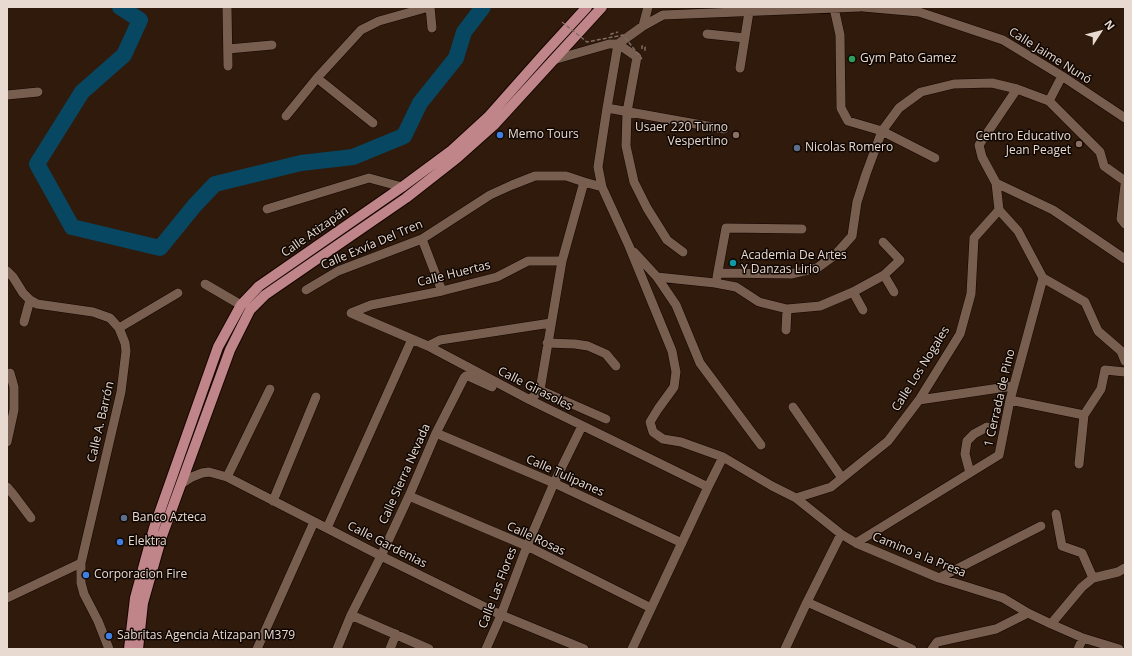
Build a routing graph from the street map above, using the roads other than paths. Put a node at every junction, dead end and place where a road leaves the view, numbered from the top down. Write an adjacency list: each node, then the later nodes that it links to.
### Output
1 (227, 7): 16 (street)
2 (430, 7): 11 (street); 21 (street)
3 (587, 7): 38 (main road, Calle Atizapán)
4 (602, 7): 17 (main road, Calle Atizapán)
5 (648, 7): 10 (street)
6 (860, 7): 8 (street)
7 (863, 7): 20 (street, Calle Jaime Nunó)
8 (834, 8): 9 (street); 32 (street)
9 (749, 12): 10 (street); 13 (street)
10 (643, 26): 14 (street)
11 (432, 28)
12 (707, 34): 13 (street)
13 (745, 38): 19 (street)
14 (618, 44): 17 (street); 26 (street); 27 (street)
15 (272, 45): 16 (street)
16 (228, 49): 18 (street)
17 (553, 60): 100 (main road, Calle Atizapán)
18 (228, 66)
19 (740, 68)
20 (1062, 76): 25 (street); 29 (street, Calle Jaime Nunó)
21 (317, 78): 28 (street); 30 (street)
22 (1017, 89): 25 (street); 32 (street); 36 (street)
23 (38, 92): 24 (street)
24 (7, 95)
25 (1049, 101): 34 (street)
26 (607, 108): 27 (street); 39 (street)
27 (627, 112): 31 (street); 47 (street)
28 (286, 116)
29 (1125, 118)
30 (373, 123)
31 (724, 129)
32 (882, 131): 33 (street); 51 (street)
33 (935, 158)
34 (1125, 180)
35 (584, 182): 39 (street, Calle Exvía Del Tren); 44 (street, Calle Exvía Del Tren); 49 (street)
36 (996, 183): 41 (street); 48 (street)
37 (1125, 185): 42 (street)
38 (402, 187): 40 (street); 63 (main road, Calle Atizapán)
39 (602, 187): 46 (street)
40 (267, 209)
41 (999, 210): 54 (street); 85 (street, Calle Los Nogales)
42 (1125, 224)
43 (802, 229): 51 (street)
44 (422, 239): 57 (street, Calle Exvía Del Tren); 58 (street)
45 (883, 242): 52 (street)
46 (629, 246): 53 (street); 95 (street, Camino a la Presa)
47 (683, 252)
48 (1125, 259)
49 (562, 261): 58 (street, Calle Huertas); 68 (street)
50 (7, 271): 62 (street)
51 (718, 273): 55 (street)
52 (884, 275): 59 (street); 60 (street)
53 (657, 277): 55 (street); 94 (street)
54 (1044, 278): 74 (street); 79 (street, 1 Cerrada de Pino)
55 (715, 283): 64 (street)
56 (205, 284): 63 (street)
57 (306, 290)
58 (442, 291): 66 (street, Calle Huertas)
59 (853, 292): 64 (street); 65 (street)
60 (894, 292)
61 (178, 293): 69 (street)
62 (30, 300): 67 (street); 69 (street)
63 (241, 305): 100 (main road, Calle Atizapán)
64 (787, 308): 70 (street)
65 (863, 310)
66 (351, 313): 71 (street, Calle Girasoles)
67 (24, 322)
68 (551, 323): 72 (street); 73 (street)
69 (119, 328): 117 (street, Calle A. Barrón)
70 (786, 330)
71 (412, 339): 73 (street, Calle Girasoles); 111 (street)
72 (547, 343): 76 (street); 81 (street)
73 (428, 346): 82 (street, Calle Girasoles)
74 (1123, 352): 75 (street)
75 (1125, 361)
76 (616, 366)
77 (1125, 372): 88 (street)
78 (10, 373): 93 (street)
79 (1013, 386): 85 (street); 86 (street, 1 Cerrada de Pino)
80 (270, 388): 98 (street)
81 (540, 390): 84 (street); 89 (street)
82 (518, 394): 84 (street, Calle Girasoles); 92 (street, Calle Sierra Nevada)
83 (316, 397): 106 (street)
84 (530, 400): 90 (street, Calle Girasoles)
85 (919, 400): 99 (street, Calle Los Nogales)
86 (1010, 400): 88 (street); 97 (street, 1 Cerrada de Pino)
87 (793, 407): 99 (street)
88 (1084, 415): 96 (street)
89 (606, 419)
90 (582, 426): 101 (street, Calle Las Flores); 102 (street, Calle Girasoles)
91 (988, 427): 97 (street)
92 (436, 433): 101 (street, Calle Tulipanes); 104 (street, Calle Sierra Nevada)
93 (7, 442)
94 (761, 445)
95 (723, 457): 102 (street); 105 (street, Camino a la Presa)
96 (1079, 464)
97 (970, 473): 114 (street, 1 Cerrada de Pino)
98 (227, 477): 100 (street, Calle Gardenias); 106 (street, Calle Gardenias)
99 (842, 478): 105 (street, Calle Los Nogales)
100 (176, 482): 132 (main road); 133 (main road)
101 (554, 483): 113 (street, Calle Tulipanes); 115 (street, Calle Las Flores)
102 (708, 487): 113 (street)
103 (7, 488): 108 (street)
104 (409, 496): 115 (street, Calle Rosas); 116 (street, Calle Sierra Nevada)
105 (796, 498): 112 (street, Camino a la Presa)
106 (272, 501): 109 (street, Calle Gardenias)
107 (1056, 514): 120 (street)
108 (31, 518)
109 (314, 522): 111 (street, Calle Gardenias); 134 (street)
110 (1041, 526): 119 (street)
111 (327, 528): 116 (street, Calle Gardenias)
112 (841, 534): 114 (street, Camino a la Presa); 122 (street)
113 (682, 543): 123 (street)
114 (856, 543): 119 (street, Camino a la Presa)
115 (527, 546): 123 (street, Calle Rosas); 126 (street, Calle Las Flores)
116 (381, 556): 125 (street, Calle Sierra Nevada); 126 (street, Calle Gardenias)
117 (81, 562): 121 (street); 131 (street, Calle A. Barrón)
118 (1125, 568): 120 (street)
119 (939, 578): 124 (street, Camino a la Presa)
120 (1093, 578): 127 (street)
121 (7, 598)
122 (807, 602): 130 (street); 141 (street)
123 (651, 608): 140 (street)
124 (1028, 613): 127 (street, Camino a la Presa); 143 (street)
125 (351, 615): 128 (street); 135 (street, Calle Sierra Nevada)
126 (501, 615): 138 (street, Calle Las Flores); 139 (street, Calle Gardenias)
127 (1051, 624): 129 (street, Camino a la Presa)
128 (396, 634): 136 (street); 137 (street)
129 (1083, 638): 144 (street); 145 (street, Camino a la Presa)
130 (899, 646): 142 (street)
131 (109, 649)
132 (129, 649)
133 (138, 649)
134 (257, 649)
135 (337, 649)
136 (390, 649)
137 (429, 649)
138 (486, 649)
139 (584, 649)
140 (632, 649)
141 (785, 649)
142 (912, 649)
143 (932, 649)
144 (1078, 649)
145 (1119, 649)

